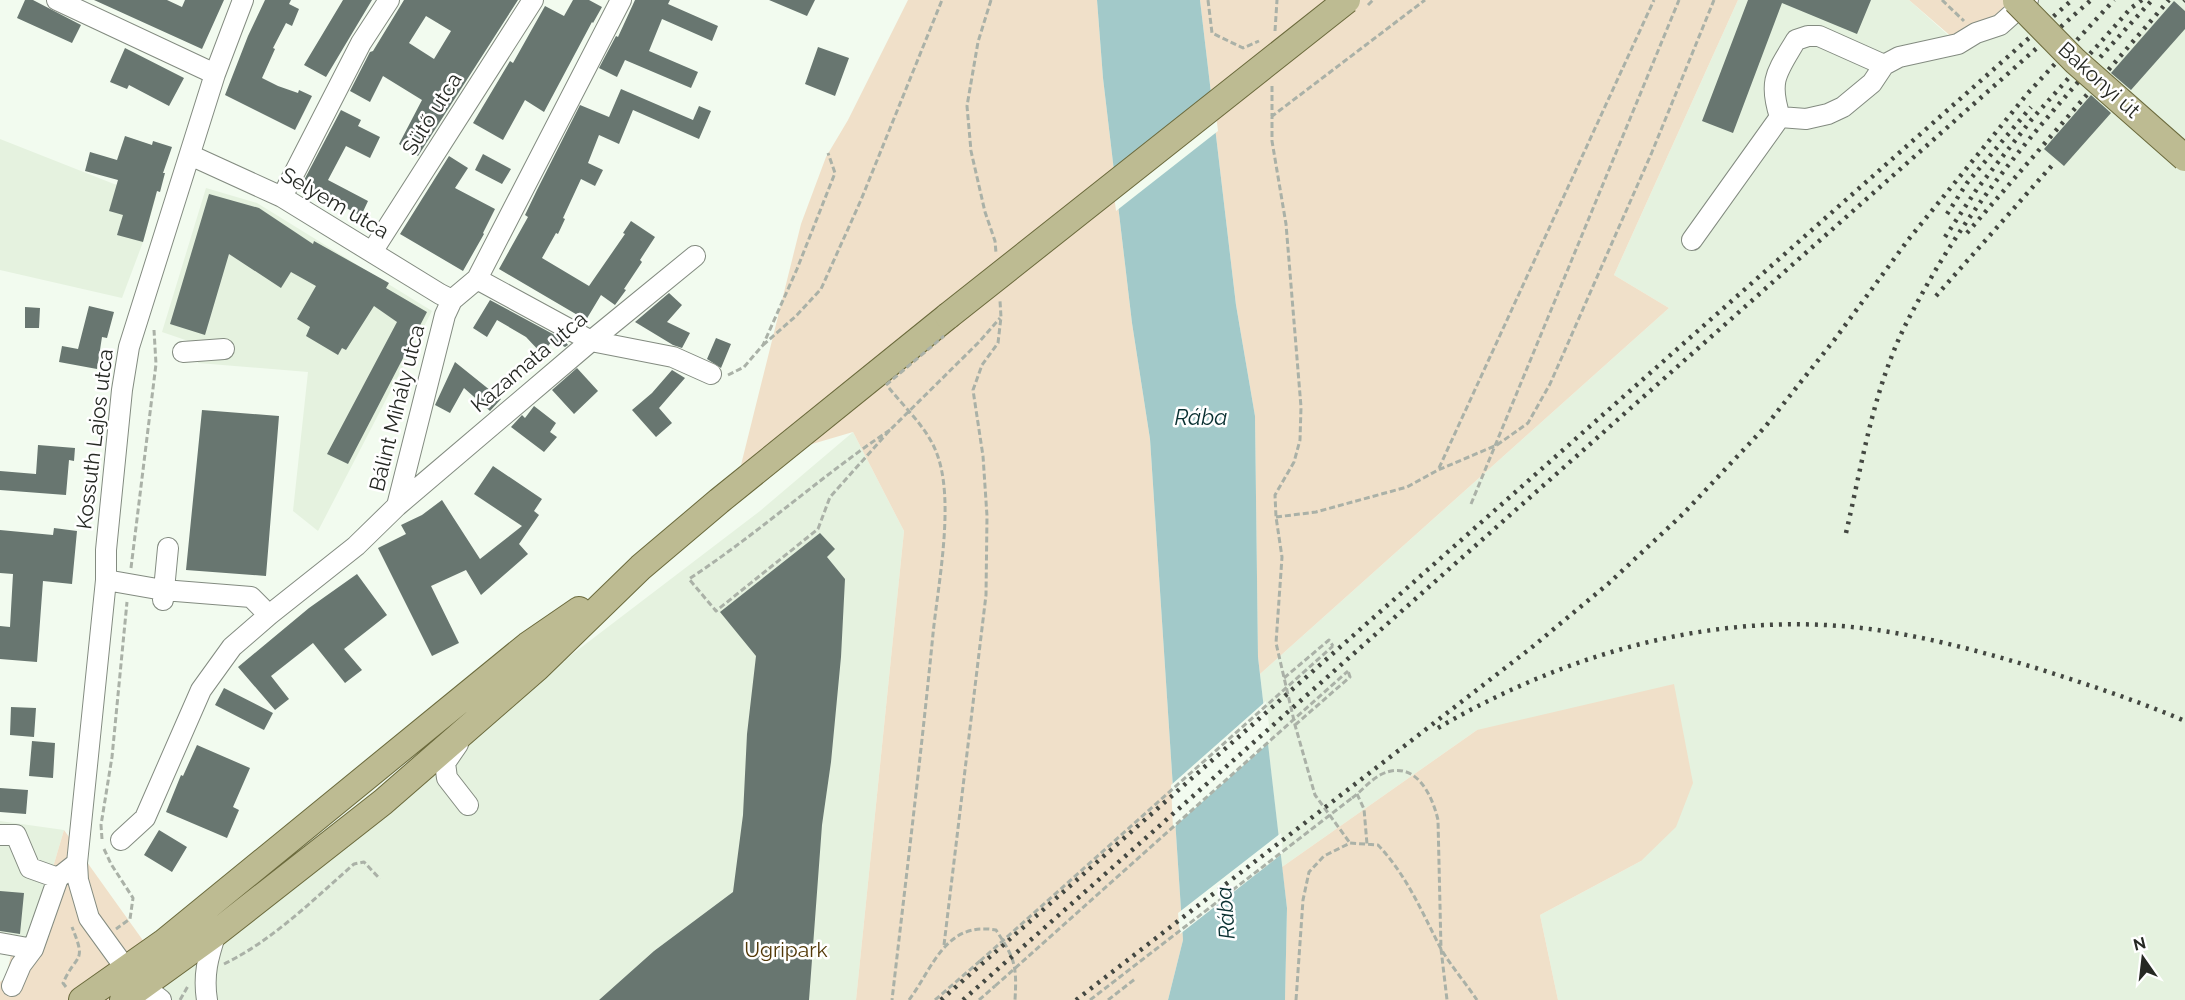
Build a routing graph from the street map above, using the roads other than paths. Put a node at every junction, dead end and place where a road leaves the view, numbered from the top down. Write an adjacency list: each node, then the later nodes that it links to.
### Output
1 (57, 0): 9 (street)
2 (243, 0): 9 (street, Kossuth Lajos utca)
3 (389, 0): 13 (street)
4 (533, 0): 15 (street, Sütő utca)
5 (621, 0): 17 (street, Bálint Mihály utca)
6 (1347, 0): 25 (main road, bridge)
7 (2018, 0): 8 (street); 12 (main road, Bakonyi út, bridge)
8 (1884, 65): 10 (street); 10 (street)
9 (215, 74): 11 (street, Kossuth Lajos utca)
10 (1780, 117): 14 (street)
11 (190, 155): 13 (street, Selyem utca); 26 (street, Kossuth Lajos utca)
12 (2185, 158)
13 (282, 197): 15 (street, Selyem utca)
14 (1692, 240)
15 (372, 252): 18 (street, Selyem utca)
16 (695, 256): 19 (street, Kazamata utca)
17 (477, 279): 18 (street, Bálint Mihály utca); 19 (street)
18 (452, 300): 23 (street, Bálint Mihály utca)
19 (591, 341): 22 (street); 23 (street, Kazamata utca)
20 (224, 349): 21 (street)
21 (183, 352)
22 (711, 374)
23 (397, 506): 28 (street, Bálint Mihály utca)
24 (168, 548): 27 (street)
25 (641, 567): 29 (main road); 39 (main road)
26 (106, 580): 27 (street); 33 (street, Kossuth Lajos utca)
27 (163, 595): 28 (street)
28 (269, 615): 32 (street, Bálint Mihály utca)
29 (468, 730): 30 (street); 35 (main road)
30 (468, 805)
31 (0, 835): 34 (street)
32 (121, 840)
33 (76, 863): 34 (street); 39 (street, Kossuth Lajos utca)
34 (58, 878): 37 (street)
35 (216, 933): 39 (main road); 41 (street)
36 (0, 943): 37 (street)
37 (33, 949): 38 (street)
38 (12, 986)
39 (138, 989): 40 (main road)
40 (76, 996)
41 (207, 1000)

